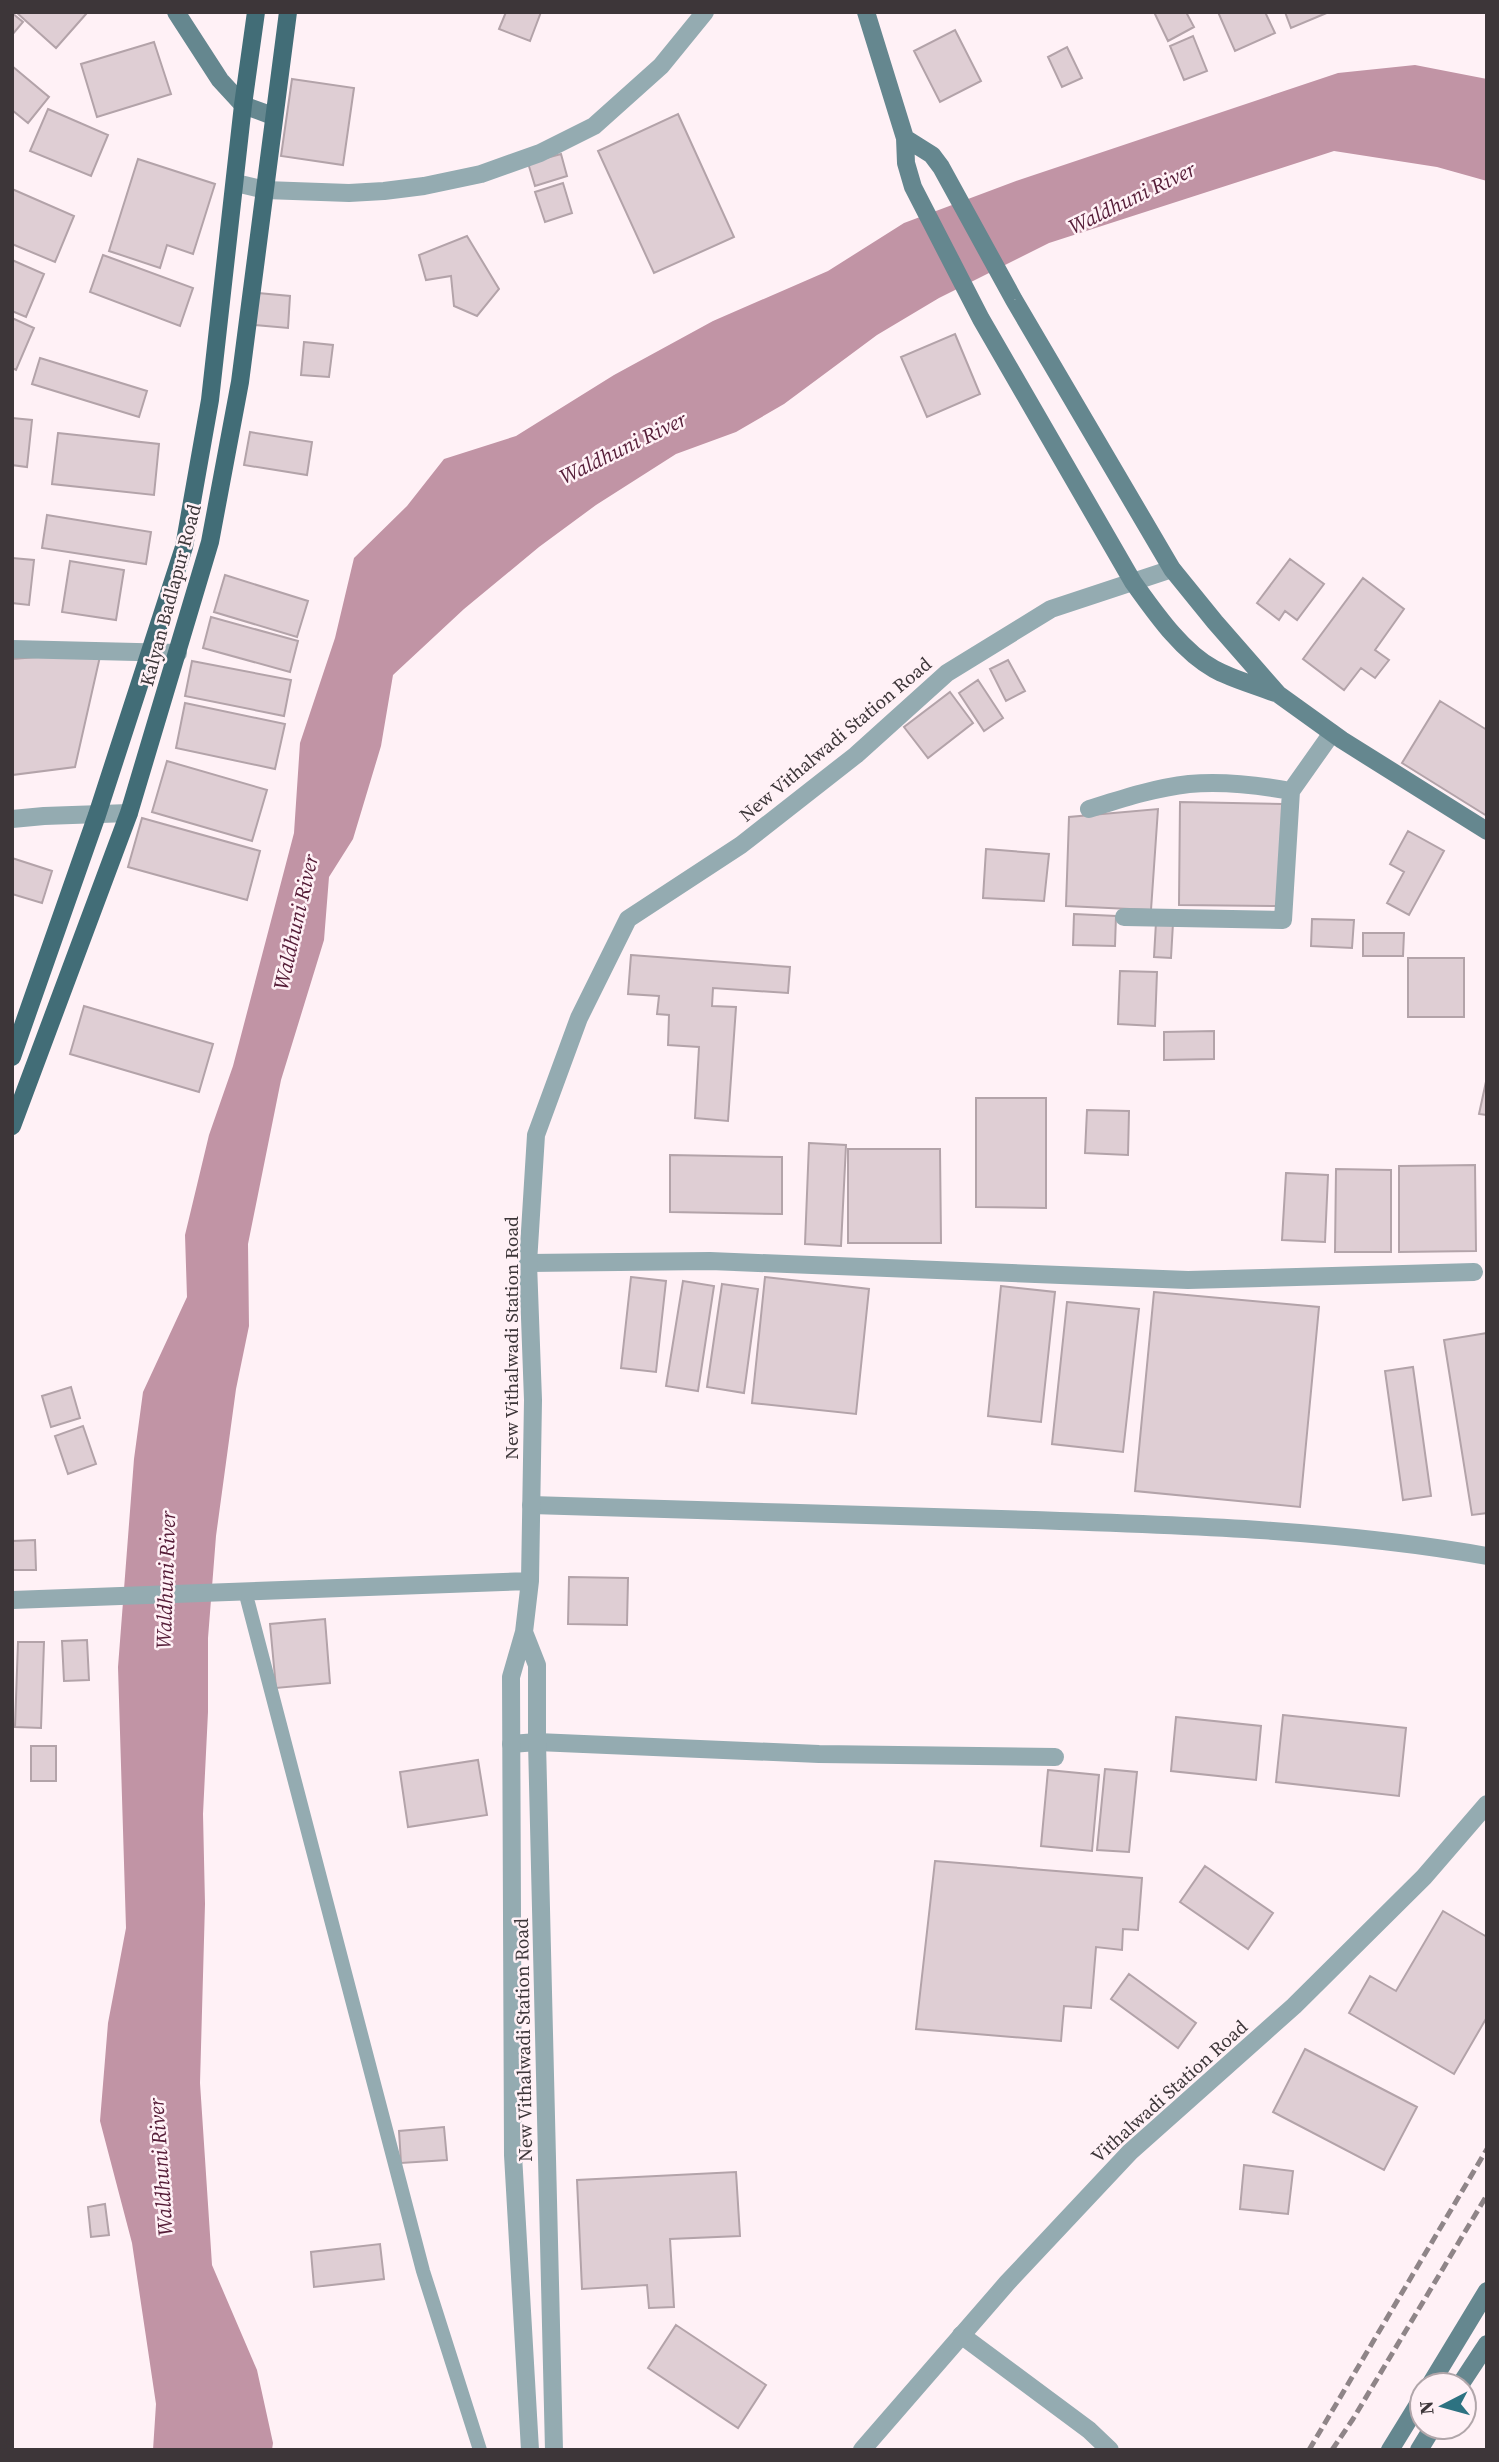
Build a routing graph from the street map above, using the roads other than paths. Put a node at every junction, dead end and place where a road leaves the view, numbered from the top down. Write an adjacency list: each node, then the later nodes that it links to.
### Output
1 (176, 12): 6 (main road)
2 (256, 12): 6 (main road, Kalyan Badlapur Road)
3 (288, 12): 7 (main road, Kalyan Badlapur Road)
4 (705, 12): 10 (street)
5 (866, 12): 8 (main road)
6 (243, 105): 7 (main road); 9 (main road, Kalyan Badlapur Road)
7 (274, 117): 10 (main road, Kalyan Badlapur Road)
8 (905, 138): 11 (main road); 12 (main road)
9 (236, 183): 10 (street); 14 (main road, Kalyan Badlapur Road)
10 (265, 190): 15 (main road, Kalyan Badlapur Road)
11 (1172, 569): 12 (street, New Vithalwadi Station Road); 16 (main road)
12 (1133, 582): 16 (main road); 27 (street, New Vithalwadi Station Road)
13 (12, 649): 14 (street)
14 (150, 651): 15 (street); 21 (main road, Kalyan Badlapur Road)
15 (178, 653): 20 (main road, Kalyan Badlapur Road)
16 (1278, 694): 17 (main road)
17 (1332, 733): 18 (street); 23 (main road)
18 (1291, 791): 19 (street); 24 (street)
19 (1089, 809)
20 (129, 813): 21 (street); 26 (main road, Kalyan Badlapur Road)
21 (97, 815): 22 (street); 25 (main road, Kalyan Badlapur Road)
22 (12, 819)
23 (1487, 831)
24 (1124, 917)
25 (12, 1057)
26 (12, 1126)
27 (528, 1263): 28 (street); 29 (street, New Vithalwadi Station Road)
28 (1474, 1272)
29 (531, 1505): 30 (street); 31 (street, New Vithalwadi Station Road)
30 (1487, 1556)
31 (530, 1581): 32 (street); 34 (street, New Vithalwadi Station Road)
32 (238, 1592): 33 (street); 47 (lane)
33 (12, 1600)
34 (524, 1632): 35 (street, New Vithalwadi Station Road); 36 (street, New Vithalwadi Station Road)
35 (537, 1742): 36 (street); 37 (street); 39 (street, New Vithalwadi Station Road)
36 (511, 1744): 40 (street, New Vithalwadi Station Road)
37 (1055, 1757)
38 (1487, 1804): 42 (street, Vithalwadi Station Road)
39 (543, 2007): 40 (street); 49 (street, New Vithalwadi Station Road)
40 (513, 2010): 48 (street, New Vithalwadi Station Road)
41 (1486, 2295): 44 (main road)
42 (961, 2335): 50 (street, Vithalwadi Station Road); 51 (street)
43 (1487, 2344): 45 (main road)
44 (1439, 2371)
45 (1469, 2371)
46 (1408, 2421): 52 (main road)
47 (480, 2450)
48 (530, 2450)
49 (554, 2450)
50 (862, 2450)
51 (1110, 2450)
52 (1390, 2450)

